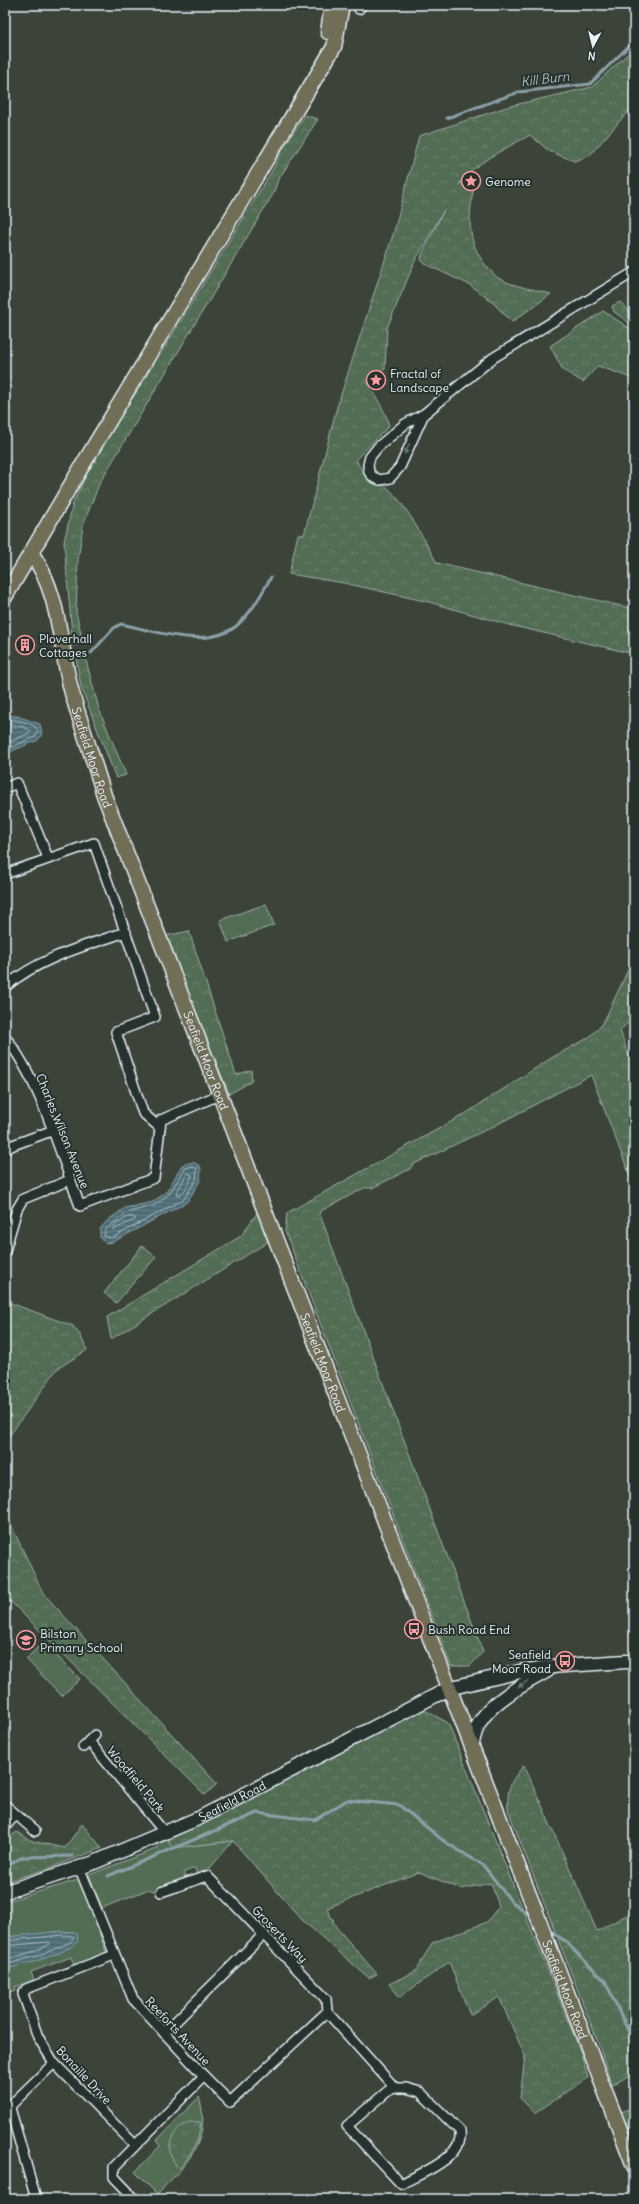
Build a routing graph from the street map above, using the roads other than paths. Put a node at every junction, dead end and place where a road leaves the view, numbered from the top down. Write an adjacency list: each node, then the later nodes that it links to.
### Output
1 (332, 5): 3 (main road)
2 (342, 5): 3 (main road)
3 (316, 76): 6 (main road)
4 (634, 272): 5 (street)
5 (424, 414): 5 (street, one-way to 5)
6 (32, 554): 7 (main road); 14 (main road, Seafield Moor Road)
7 (5, 598)
8 (5, 788): 9 (street)
9 (48, 858): 10 (street); 11 (street)
10 (5, 874)
11 (126, 932): 12 (street); 15 (street)
12 (5, 987)
13 (5, 1037): 16 (street, Charles Wilson Avenue)
14 (221, 1094): 15 (street); 23 (main road, Seafield Moor Road)
15 (160, 1128): 18 (street, Charles Wilson Avenue)
16 (52, 1131): 17 (street); 18 (street, Charles Wilson Avenue)
17 (5, 1150)
18 (70, 1180): 19 (street)
19 (7, 1240): 20 (street)
20 (5, 1252)
21 (634, 1661): 22 (street, Seafield Road)
22 (557, 1666): 23 (street, Seafield Road); 25 (street, one-way to 25)
23 (450, 1688): 25 (main road, Seafield Moor Road); 30 (street, Seafield Road)
24 (89, 1741): 30 (street, Woodfield Park)
25 (472, 1746): 42 (main road, Seafield Moor Road)
26 (5, 1806): 27 (street)
27 (15, 1815): 28 (street); 29 (street)
28 (5, 1827)
29 (35, 1831)
30 (165, 1833): 31 (street, Seafield Road)
31 (79, 1867): 32 (street, Seafield Road); 35 (street, Reeforts Avenue)
32 (5, 1892)
33 (161, 1892): 34 (street, Groserts Way)
34 (264, 1934): 36 (street, Groserts Way); 37 (street)
35 (114, 1955): 37 (street, Reeforts Avenue); 38 (street, Bonaille Drive)
36 (327, 2012): 39 (street); 40 (street)
37 (164, 2033): 39 (street, Reeforts Avenue)
38 (54, 2063): 41 (street, Bonaille Drive); 43 (street)
39 (204, 2076): 41 (street, Reeforts Avenue)
40 (395, 2088): 40 (street)
41 (135, 2145): 44 (street, Reeforts Avenue)
42 (634, 2166)
43 (36, 2199)
44 (135, 2199)

